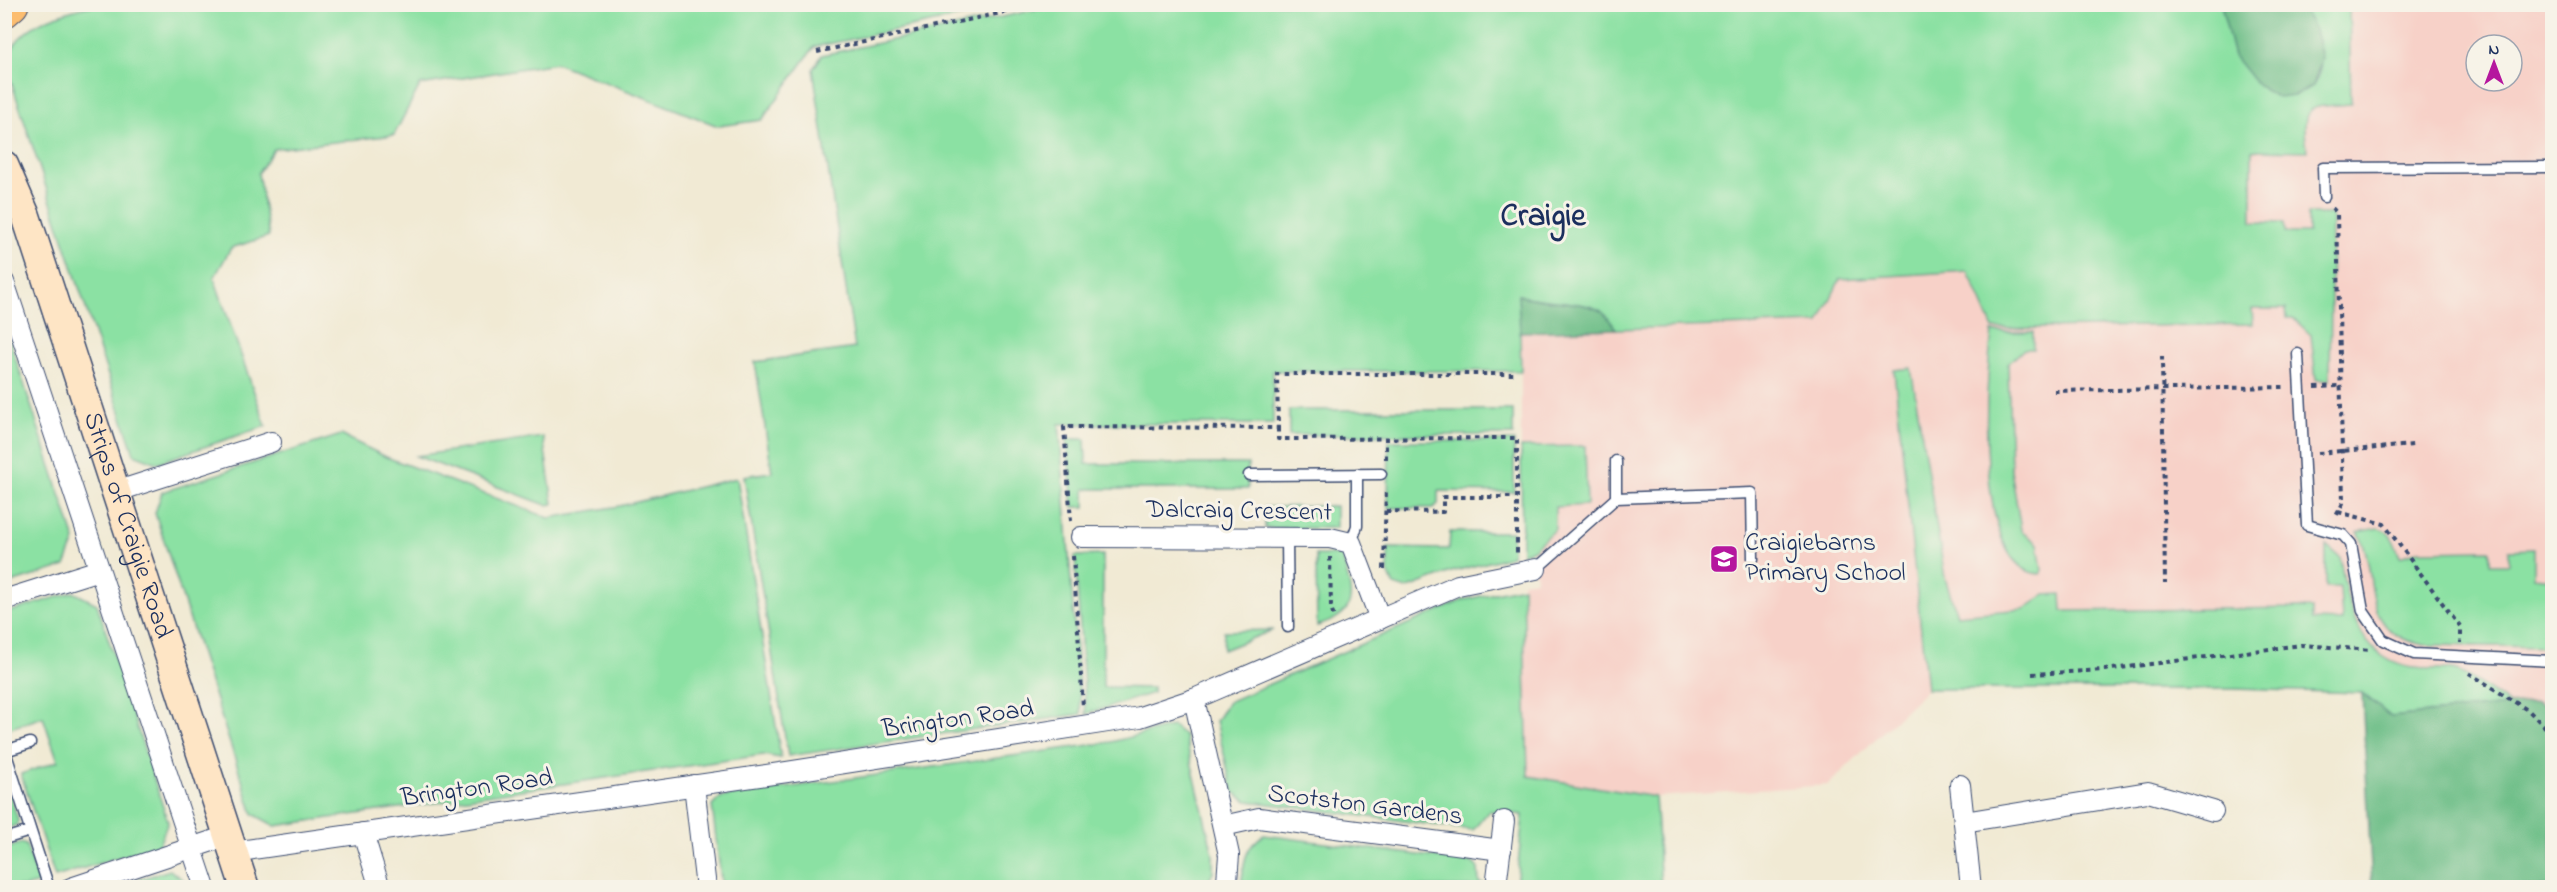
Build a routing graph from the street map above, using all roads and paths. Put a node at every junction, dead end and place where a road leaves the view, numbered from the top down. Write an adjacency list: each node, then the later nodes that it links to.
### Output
1 (1043, 4): 2 (path)
2 (817, 52)
3 (4, 165): 25 (street, Strips of Craigie Road)
4 (2553, 167): 5 (lane)
5 (2324, 197): 11 (path)
6 (4, 282): 37 (street, Strips of Craigie Road)
7 (2298, 354): 10 (lane)
8 (2162, 356): 12 (path)
9 (1517, 374): 14 (path)
10 (2299, 387): 11 (path); 12 (path); 18 (lane)
11 (2340, 387): 19 (path)
12 (2163, 389): 13 (path); 39 (path)
13 (2054, 391)
14 (1278, 428): 15 (path); 31 (path)
15 (1386, 439): 21 (path); 26 (path)
16 (271, 442): 25 (street)
17 (2413, 445): 19 (path)
18 (2303, 453): 19 (path); 30 (lane)
19 (2342, 453): 29 (path)
20 (1616, 461): 27 (lane)
21 (1386, 462)
22 (1357, 474): 23 (lane); 24 (lane); 34 (lane)
23 (1250, 475)
24 (1383, 479): 28 (path)
25 (115, 492): 61 (street, Strips of Craigie Road)
26 (1517, 497): 28 (path); 38 (path)
27 (1616, 498): 35 (lane); 38 (lane)
28 (1385, 511): 36 (path)
29 (2338, 512): 30 (path); 45 (path)
30 (2330, 530): 44 (lane)
31 (1075, 538): 32 (street, Dalcraig Crescent); 49 (path)
32 (1287, 538): 33 (street, Dalcraig Crescent); 42 (lane)
33 (1330, 538): 34 (street, Dalcraig Crescent); 43 (path)
34 (1351, 543): 36 (street, Dalcraig Crescent)
35 (1753, 559)
36 (1362, 569): 41 (street, Dalcraig Crescent)
37 (99, 570): 40 (street); 62 (street, Strips of Craigie Road)
38 (1526, 570): 41 (street, Brington Road)
39 (2165, 583)
40 (4, 600)
41 (1380, 619): 43 (street, Brington Road)
42 (1288, 627)
43 (1341, 636): 48 (street, Brington Road)
44 (2383, 640): 45 (lane); 47 (path)
45 (2463, 656): 46 (lane); 50 (path)
46 (2553, 661)
47 (2032, 674)
48 (1194, 699): 49 (street, Brington Road); 57 (street)
49 (1085, 728): 52 (street, Brington Road)
50 (2553, 734)
51 (30, 743): 58 (lane)
52 (694, 785): 59 (street, Brington Road); 70 (street)
53 (1960, 785): 56 (street)
54 (2213, 811): 56 (street)
55 (1504, 821): 63 (street)
56 (1964, 822): 72 (street)
57 (1223, 826): 63 (street, Scotston Gardens); 71 (street)
58 (30, 831): 60 (lane); 66 (lane)
59 (363, 833): 61 (street, Brington Road); 65 (street)
60 (4, 839)
61 (230, 844): 62 (street, Brington Road); 69 (street, Strips of Craigie Road)
62 (192, 848): 67 (street, Brington Road); 68 (street, Strips of Craigie Road)
63 (1501, 850): 64 (street)
64 (1497, 878)
65 (380, 885)
66 (49, 888)
67 (71, 888)
68 (205, 888)
69 (244, 888)
70 (706, 888)
71 (1223, 888)
72 (1971, 888)

